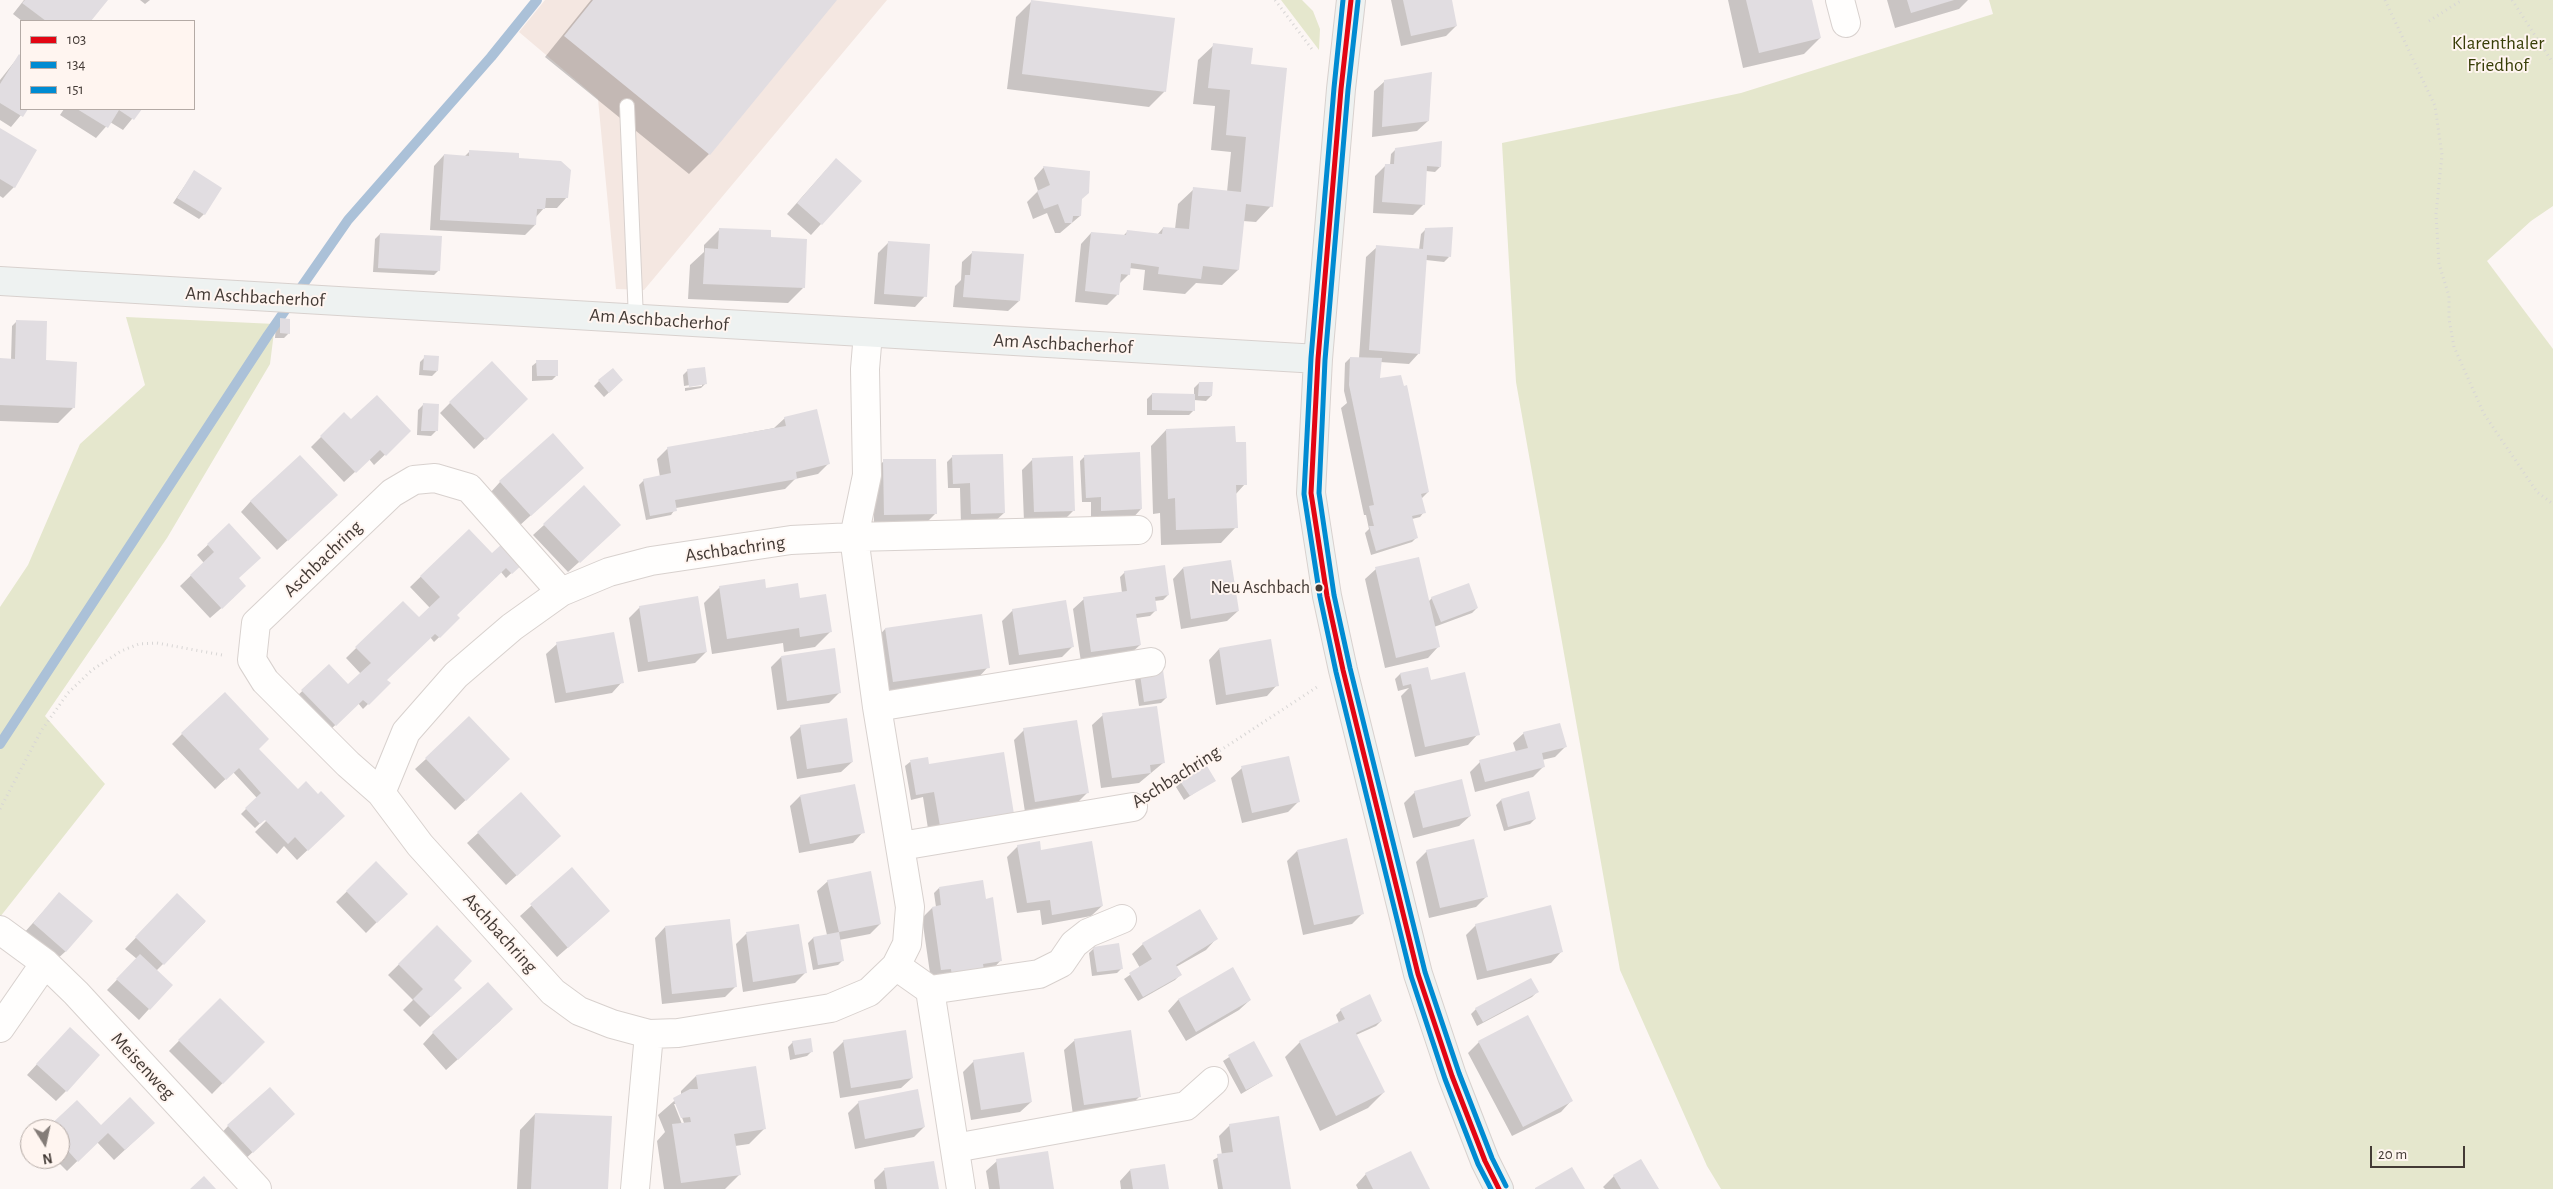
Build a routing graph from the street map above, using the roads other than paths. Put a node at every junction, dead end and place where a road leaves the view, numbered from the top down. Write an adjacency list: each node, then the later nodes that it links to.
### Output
1 (1351, 0): 6 (street)
2 (627, 106): 4 (lane)
3 (0, 281): 4 (street, Am Aschbacherhof)
4 (636, 319): 5 (street, Am Aschbacherhof)
5 (868, 333): 6 (street, Am Aschbacherhof); 8 (street, Aschbachring)
6 (1318, 359): 27 (street)
7 (1138, 530): 8 (street, Aschbachring)
8 (854, 537): 9 (street, Aschbachring); 11 (street, Aschbachring)
9 (561, 592): 12 (street, Aschbachring); 12 (street, Aschbachring)
10 (1151, 662): 11 (street)
11 (877, 707): 14 (street, Aschbachring)
12 (381, 793): 21 (street, Aschbachring)
13 (1133, 807): 14 (street, Aschbachring)
14 (900, 846): 18 (street, Aschbachring)
15 (1122, 919): 19 (street)
16 (0, 930): 17 (street, Meisenweg)
17 (35, 955): 20 (street); 24 (street, Meisenweg)
18 (896, 966): 19 (street); 21 (street, Aschbachring)
19 (930, 990): 23 (street)
20 (0, 1028)
21 (649, 1034): 25 (street)
22 (1214, 1080): 23 (street)
23 (955, 1148): 26 (street)
24 (257, 1189)
25 (635, 1189)
26 (961, 1189)
27 (1499, 1189)

